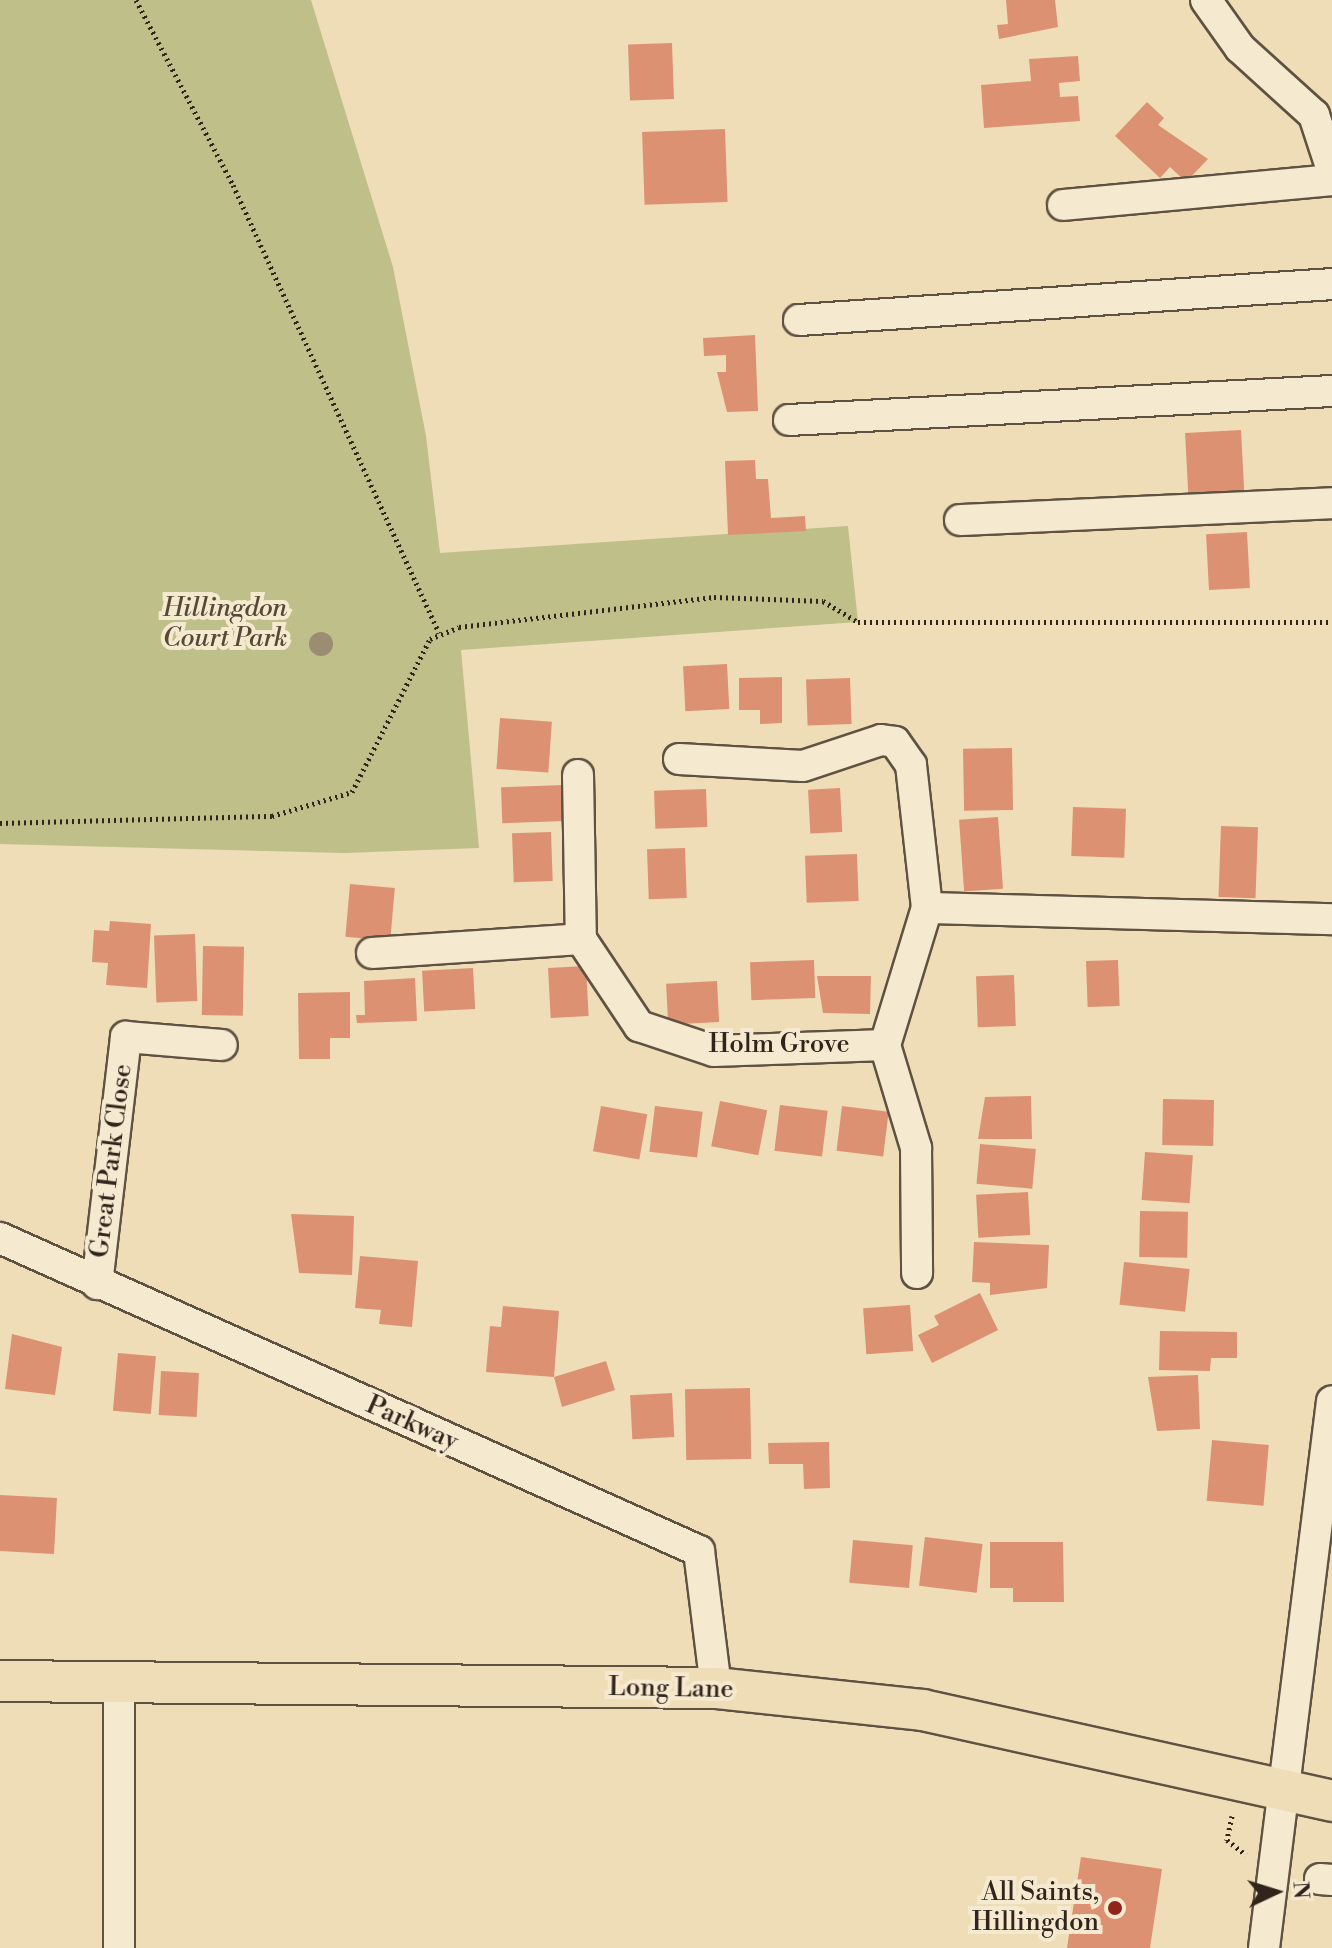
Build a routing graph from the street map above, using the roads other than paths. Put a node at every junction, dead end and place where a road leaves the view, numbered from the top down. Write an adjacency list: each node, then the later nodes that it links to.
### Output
1 (1206, 0): 2 (street)
2 (1332, 170)
3 (1332, 180): 4 (street)
4 (1063, 205)
5 (1332, 284): 6 (street)
6 (799, 320)
7 (1332, 391): 8 (street)
8 (789, 420)
9 (1332, 503): 10 (street)
10 (960, 520)
11 (679, 759): 13 (street, Holm Grove)
12 (578, 775): 15 (street)
13 (927, 908): 14 (street); 18 (street, Holm Grove)
14 (1332, 919)
15 (581, 939): 16 (street); 18 (street, Holm Grove)
16 (372, 953)
17 (222, 1045): 21 (street, Great Park Close)
18 (885, 1045): 20 (street)
19 (0, 1238): 21 (street, Parkway)
20 (917, 1273)
21 (97, 1284): 26 (street, Parkway)
22 (1332, 1401): 23 (street)
23 (1332, 1414): 27 (street)
24 (0, 1681): 25 (main road, Long Lane)
25 (119, 1683): 26 (main road, Long Lane); 29 (street)
26 (716, 1688): 27 (main road, Long Lane)
27 (1287, 1793): 28 (main road, Long Lane); 30 (street)
28 (1332, 1801)
29 (119, 1948)
30 (1264, 1948)

